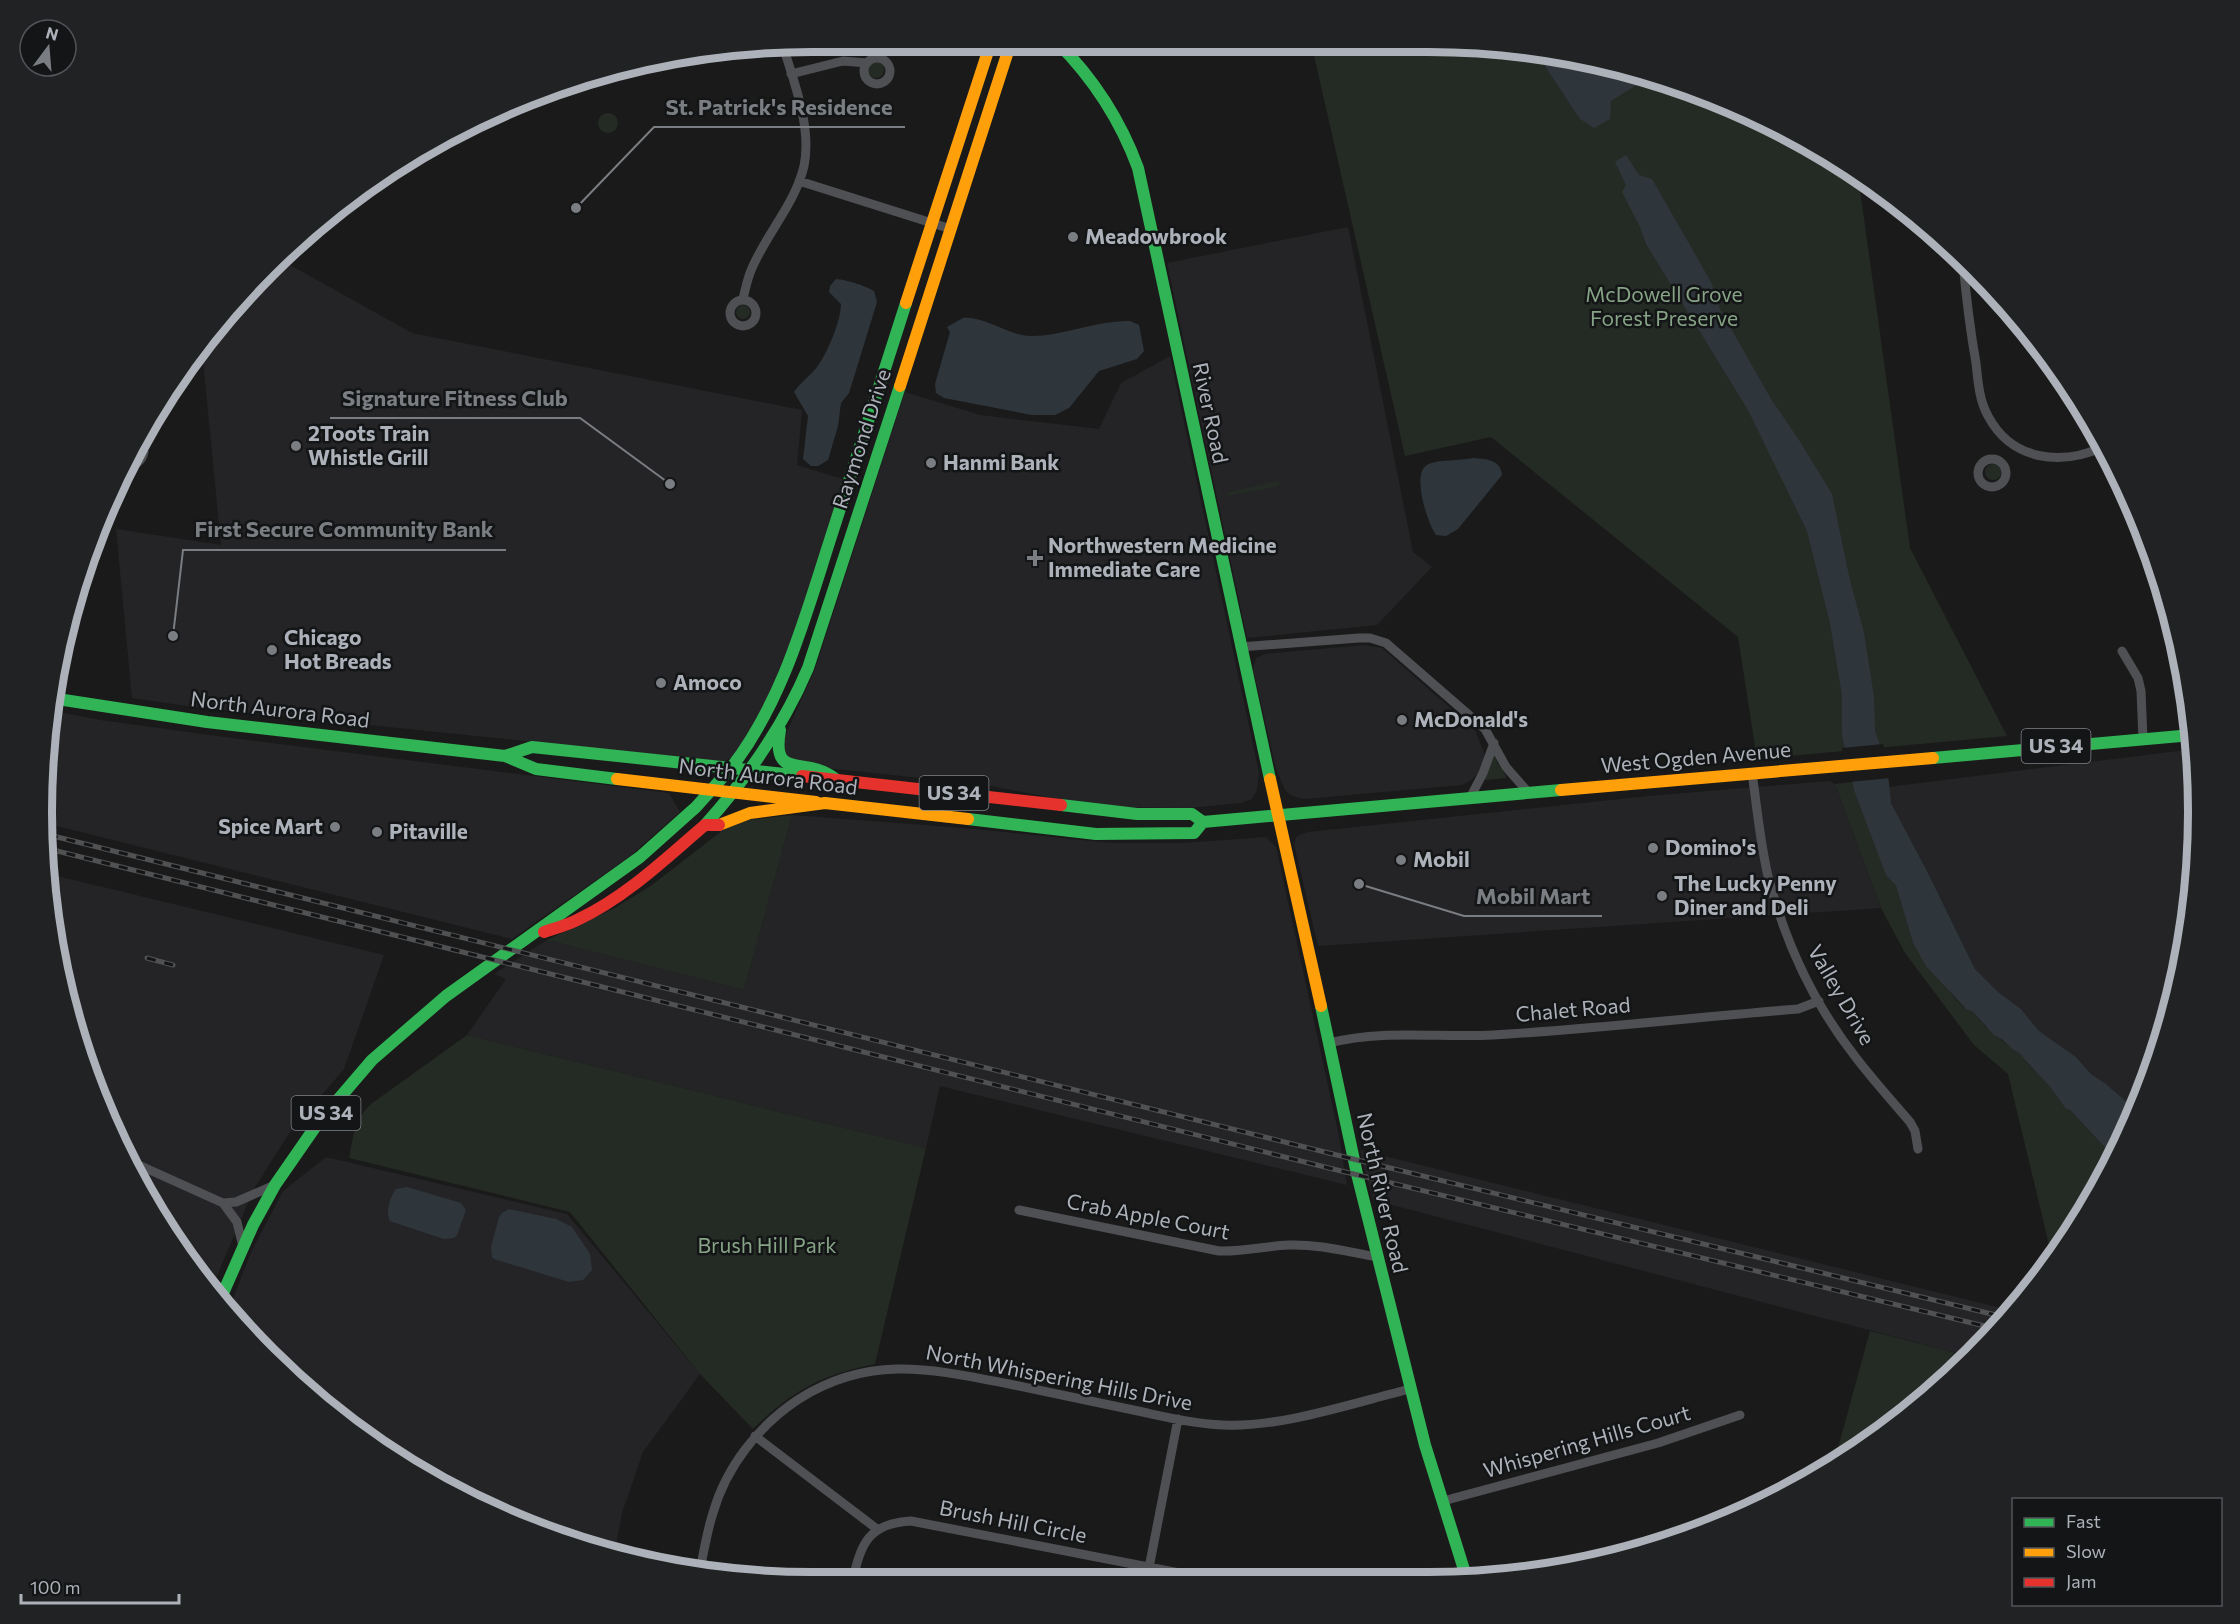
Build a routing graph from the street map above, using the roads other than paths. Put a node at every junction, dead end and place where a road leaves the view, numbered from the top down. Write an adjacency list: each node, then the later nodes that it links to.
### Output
1 (988, 52): 8 (main road, Raymond Drive)
2 (1008, 52): 9 (main road, Raymond Drive)
3 (1068, 52): 15 (main road, River Road)
4 (785, 53): 6 (street)
5 (867, 63): 6 (street)
6 (791, 74): 7 (street)
7 (799, 181): 8 (street); 11 (street)
8 (933, 223): 9 (street); 23 (main road, Raymond Drive)
9 (951, 229): 18 (main road, Raymond Drive)
10 (1964, 274): 12 (street)
11 (743, 299)
12 (2013, 444): 13 (street); 14 (street)
13 (2096, 450)
14 (2001, 461)
15 (1240, 647): 21 (street); 32 (main road, River Road)
16 (2122, 651): 20 (street)
17 (61, 700): 22 (main road, North Aurora Road)
18 (780, 728): 24 (main road, Raymond Drive); 26 (main road)
19 (2183, 736): 20 (main road, West Ogden Avenue / US 34)
20 (2143, 739): 25 (main road, West Ogden Avenue / US 34)
21 (1494, 743): 29 (street); 30 (street)
22 (505, 756): 23 (main road, North Aurora Road); 27 (main road, North Aurora Road)
23 (731, 768): 24 (main road, West Ogden Avenue / US 34); 27 (main road, US 34)
24 (752, 770): 26 (main road, West Ogden Avenue / US 34); 28 (main road, Raymond Drive)
25 (1752, 773): 29 (main road, West Ogden Avenue / US 34); 37 (street, Valley Drive)
26 (838, 780): 34 (main road, West Ogden Avenue / US 34)
27 (713, 789): 28 (main road, North Aurora Road); 36 (main road, US 34)
28 (736, 791): 31 (main road, North Aurora Road); 35 (main road, Raymond Drive)
29 (1528, 792): 30 (main road, West Ogden Avenue / US 34)
30 (1470, 798): 32 (main road, West Ogden Avenue / US 34)
31 (825, 803): 33 (main road, North Aurora Road); 35 (main road, US 34)
32 (1278, 814): 34 (main road, West Ogden Avenue / US 34); 38 (main road, North River Road)
33 (922, 815): 34 (main road, West Ogden Avenue / US 34)
34 (1203, 822)
35 (705, 825): 36 (main road, US 34)
36 (528, 938): 41 (main road, US 34)
37 (1819, 1001): 38 (street, Chalet Road); 39 (street, Valley Drive)
38 (1329, 1043): 45 (main road, North River Road)
39 (1918, 1149)
40 (140, 1166): 42 (street)
41 (275, 1185): 42 (street); 44 (main road, US 34)
42 (224, 1203): 44 (street)
43 (1019, 1210): 45 (street, Crab Apple Court)
44 (243, 1246): 46 (main road, US 34)
45 (1377, 1257): 47 (main road, North River Road)
46 (224, 1292)
47 (1410, 1389): 49 (street, North Whispering Hills Drive); 51 (main road, North River Road)
48 (1740, 1414): 51 (street, Whispering Hills Court)
49 (1178, 1419): 50 (street, North Whispering Hills Drive); 54 (street)
50 (755, 1436): 52 (street); 53 (street, North Whispering Hills Drive)
51 (1443, 1501): 55 (main road, North River Road)
52 (877, 1529): 54 (street, Brush Hill Circle); 56 (street)
53 (701, 1563)
54 (1149, 1567): 57 (street); 58 (street, Brush Hill Circle)
55 (1464, 1571)
56 (855, 1572)
57 (1148, 1572)
58 (1172, 1572)

